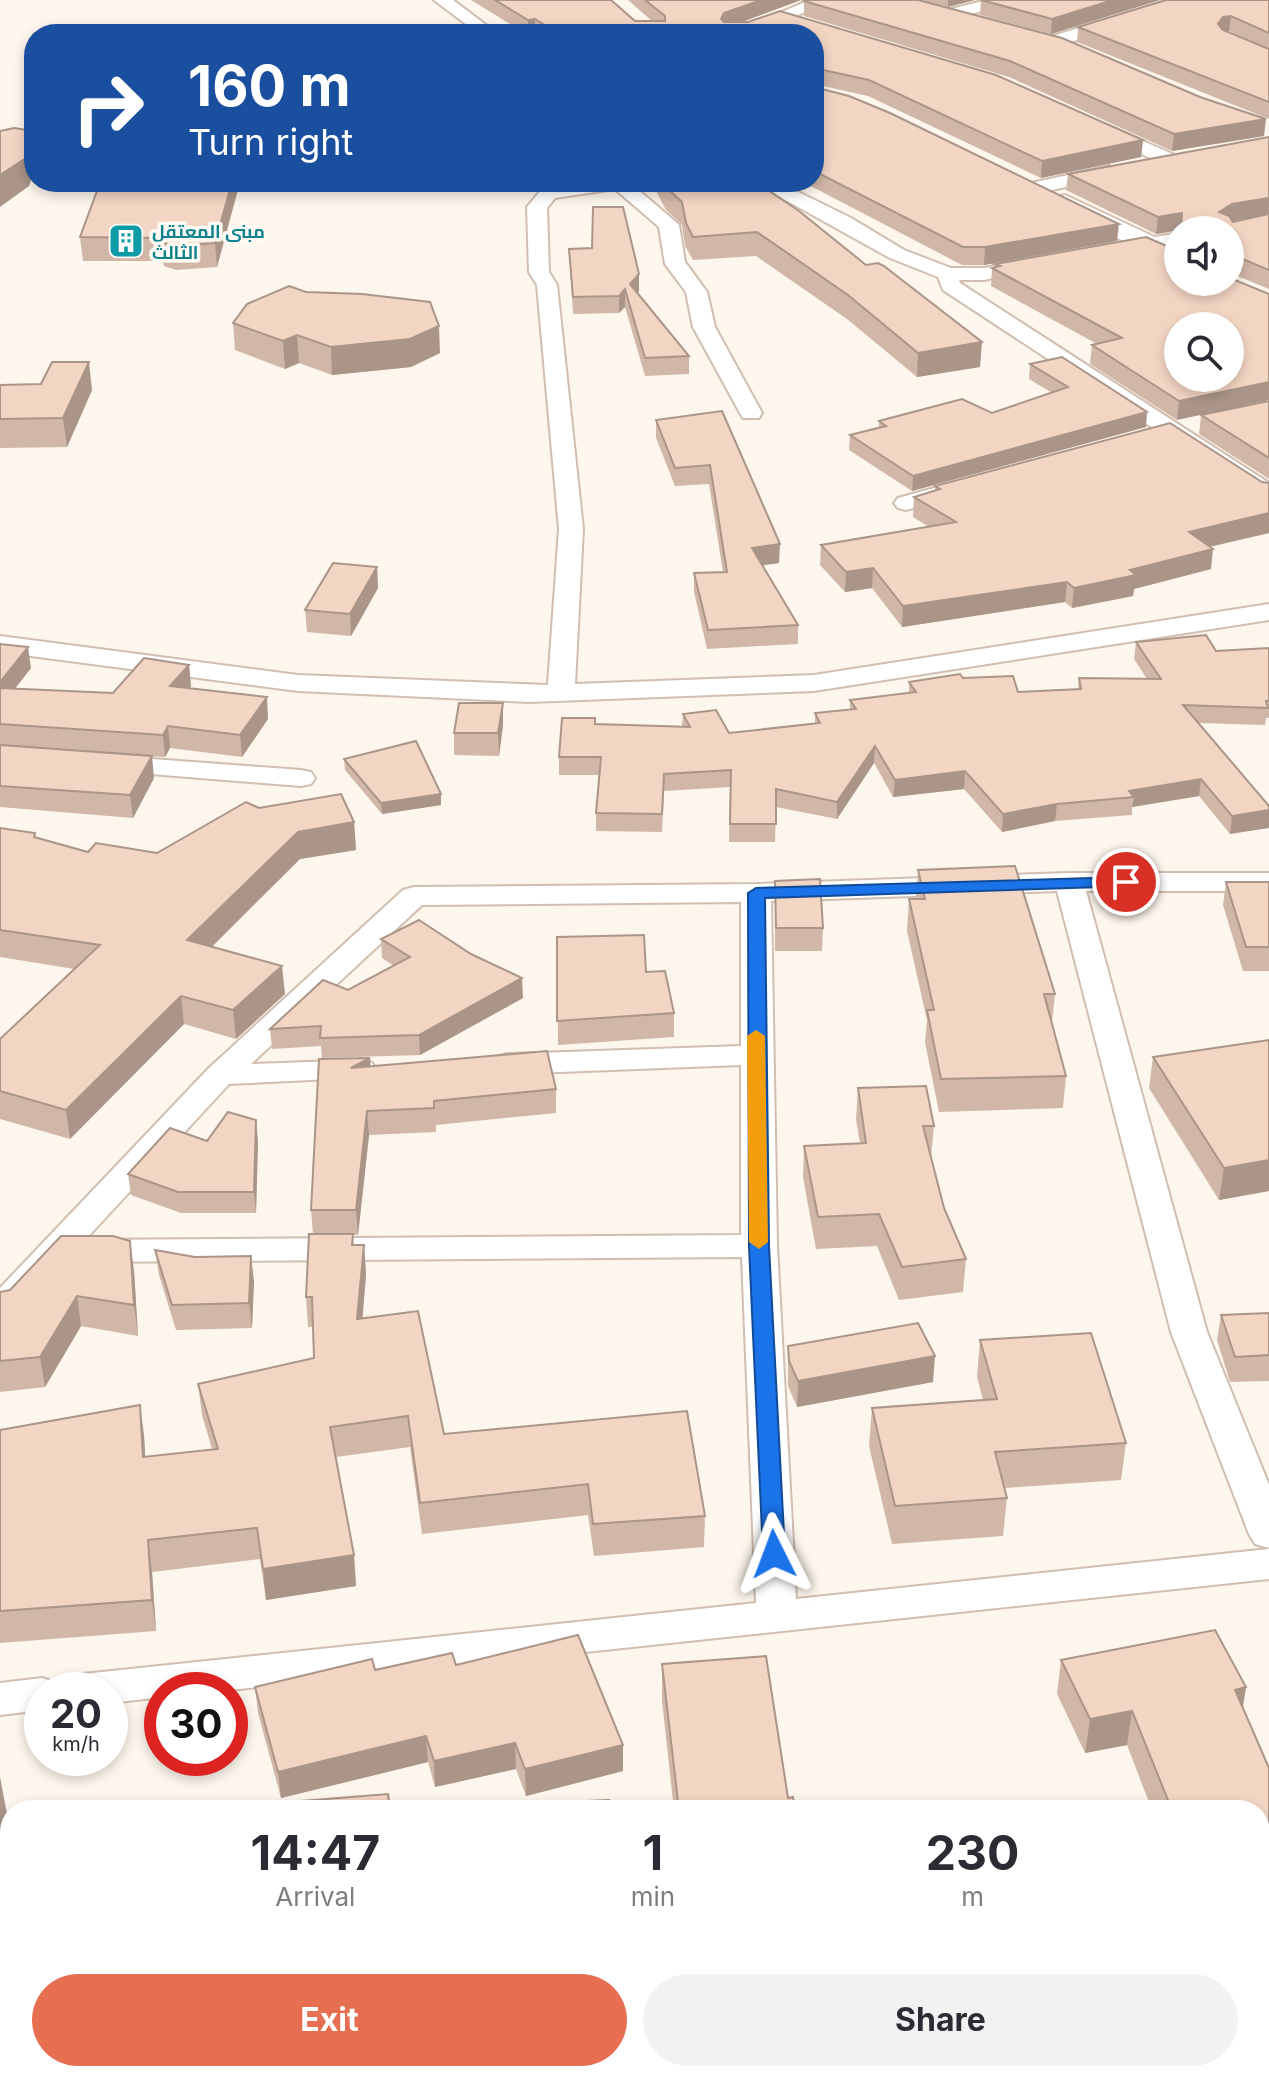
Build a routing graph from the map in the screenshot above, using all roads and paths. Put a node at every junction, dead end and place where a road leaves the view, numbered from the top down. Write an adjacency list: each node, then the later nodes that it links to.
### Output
1 (442, 0): 7 (street)
2 (826, 0): 5 (street)
3 (1006, 0): 6 (street)
4 (1187, 0): 10 (street)
5 (778, 17): 8 (street); 9 (street)
6 (980, 23)
7 (476, 24)
8 (760, 24)
9 (801, 24)
10 (1078, 51)
11 (1086, 122): 13 (street)
12 (1007, 175): 13 (street)
13 (1034, 188): 18 (street)
14 (556, 192): 32 (street)
15 (630, 192): 23 (street)
16 (783, 192): 22 (street)
17 (1164, 241): 18 (street)
18 (1148, 244): 19 (street); 20 (street)
19 (1105, 252)
20 (1164, 252)
21 (1048, 263): 22 (street)
22 (948, 274): 25 (street)
23 (751, 413)
24 (1199, 426): 25 (street)
25 (1171, 433): 26 (street); 28 (street)
26 (1140, 438)
27 (980, 483): 29 (street)
28 (1269, 494)
29 (906, 503)
30 (1269, 612): 32 (street)
31 (0, 644): 32 (street)
32 (561, 692)
33 (79, 762): 34 (street)
34 (301, 778)
35 (1069, 882): 36 (street); 37 (street); 45 (street)
36 (1269, 882)
37 (756, 893): 38 (street); 41 (street)
38 (756, 1055): 39 (street); 42 (street)
39 (472, 1066)
40 (394, 1069): 41 (street)
41 (220, 1075): 43 (street)
42 (759, 1246): 43 (street); 47 (street)
43 (52, 1252): 44 (street)
44 (0, 1310)
45 (1269, 1534)
46 (1269, 1564): 47 (street)
47 (777, 1616): 48 (street)
48 (128, 1685)
49 (24, 1696): 50 (street)
50 (0, 1699)

